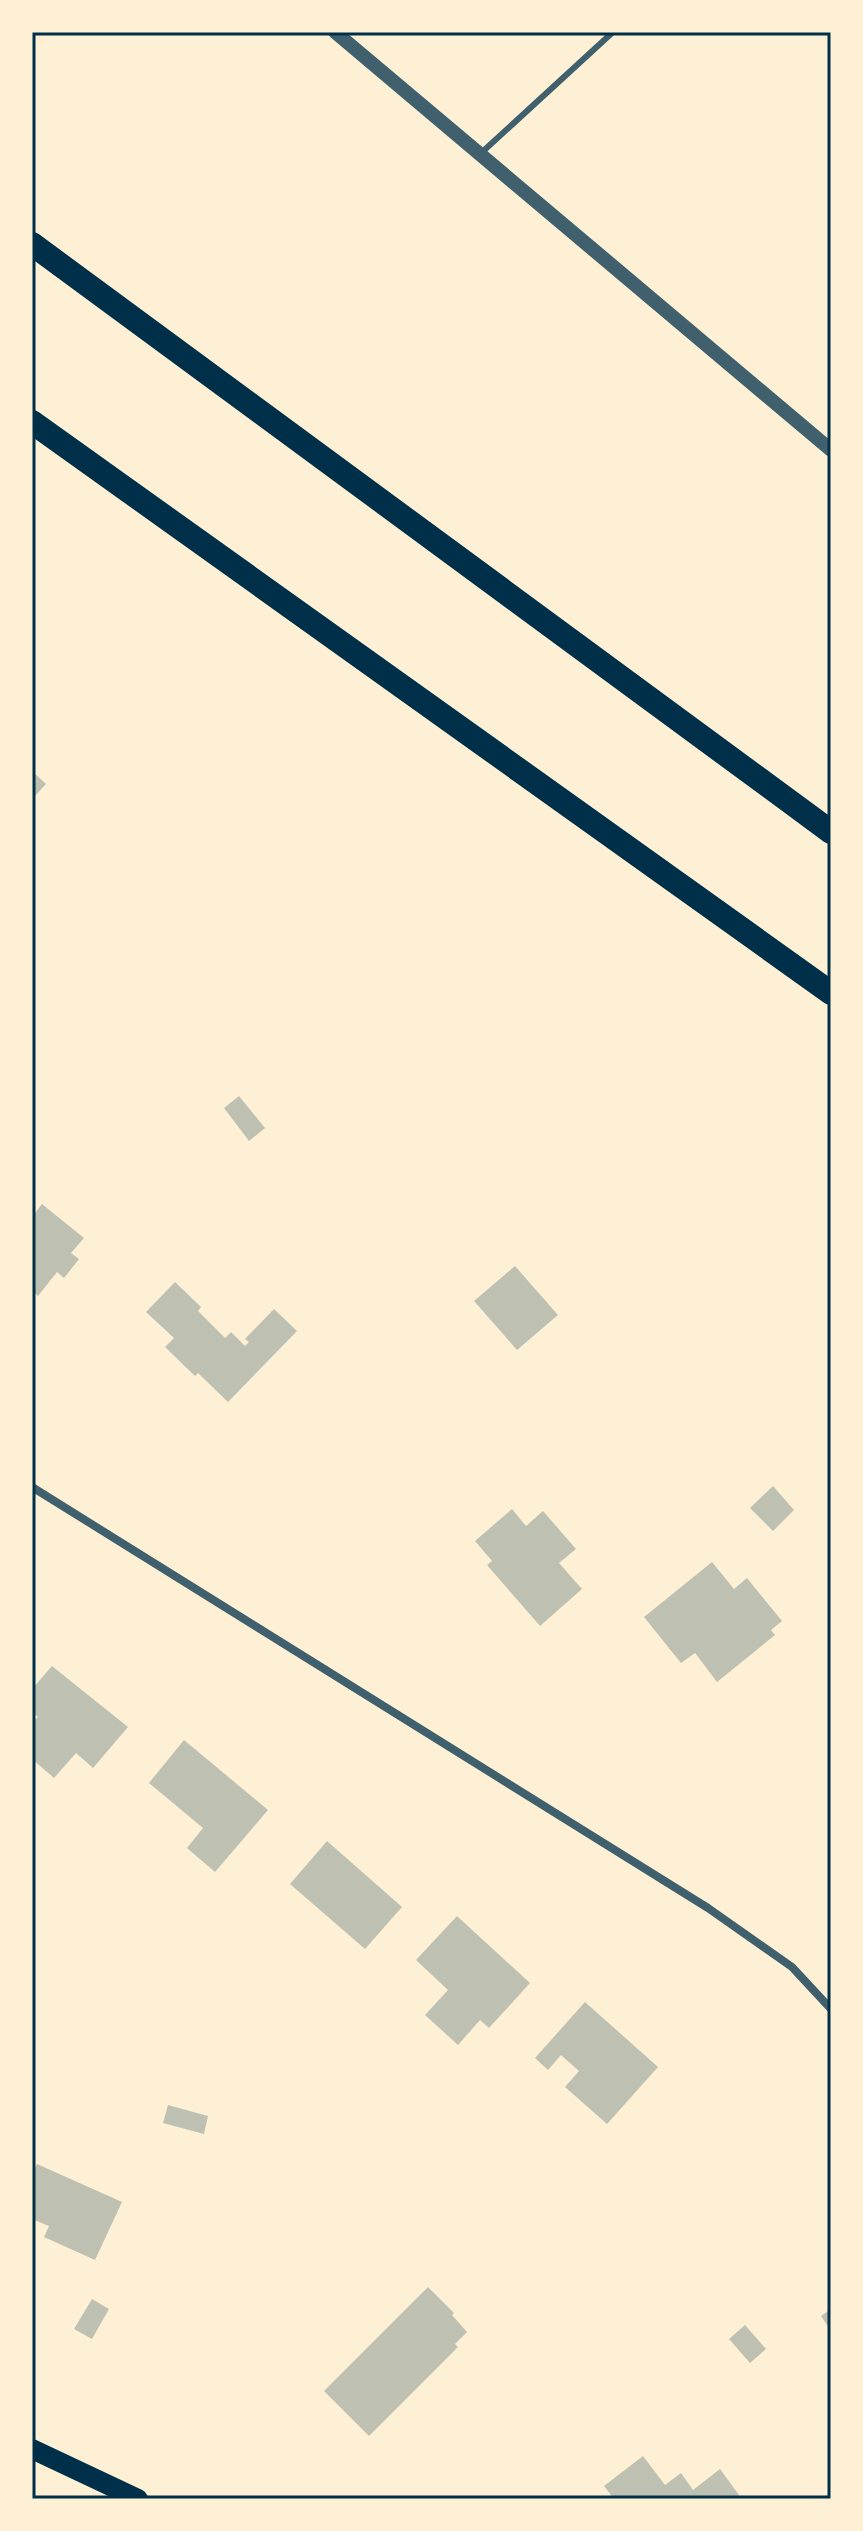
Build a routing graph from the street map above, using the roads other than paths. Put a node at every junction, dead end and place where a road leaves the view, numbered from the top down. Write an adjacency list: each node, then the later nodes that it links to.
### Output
1 (335, 32): 3 (street)
2 (613, 32): 3 (lane)
3 (480, 154): 6 (street)
4 (32, 244): 7 (highway)
5 (32, 422): 8 (highway)
6 (831, 450)
7 (831, 832)
8 (831, 993)
9 (32, 1487): 10 (street)
10 (831, 2009)
11 (32, 2449): 12 (main road)
12 (138, 2499)

